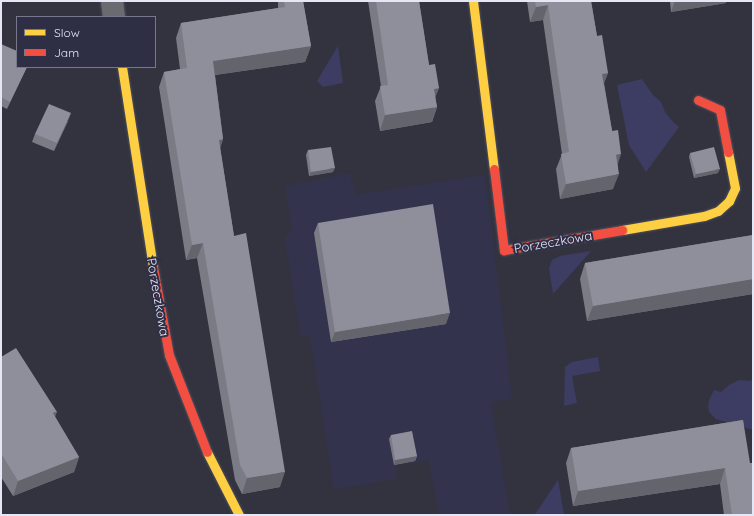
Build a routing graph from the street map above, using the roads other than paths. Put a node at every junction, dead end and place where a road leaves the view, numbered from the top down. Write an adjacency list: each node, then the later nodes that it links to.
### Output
1 (112, 1): 3 (street)
2 (473, 1): 5 (street, Porzeczkowa)
3 (114, 16)
4 (122, 68): 6 (street, Porzeczkowa)
5 (698, 100)
6 (239, 515)

